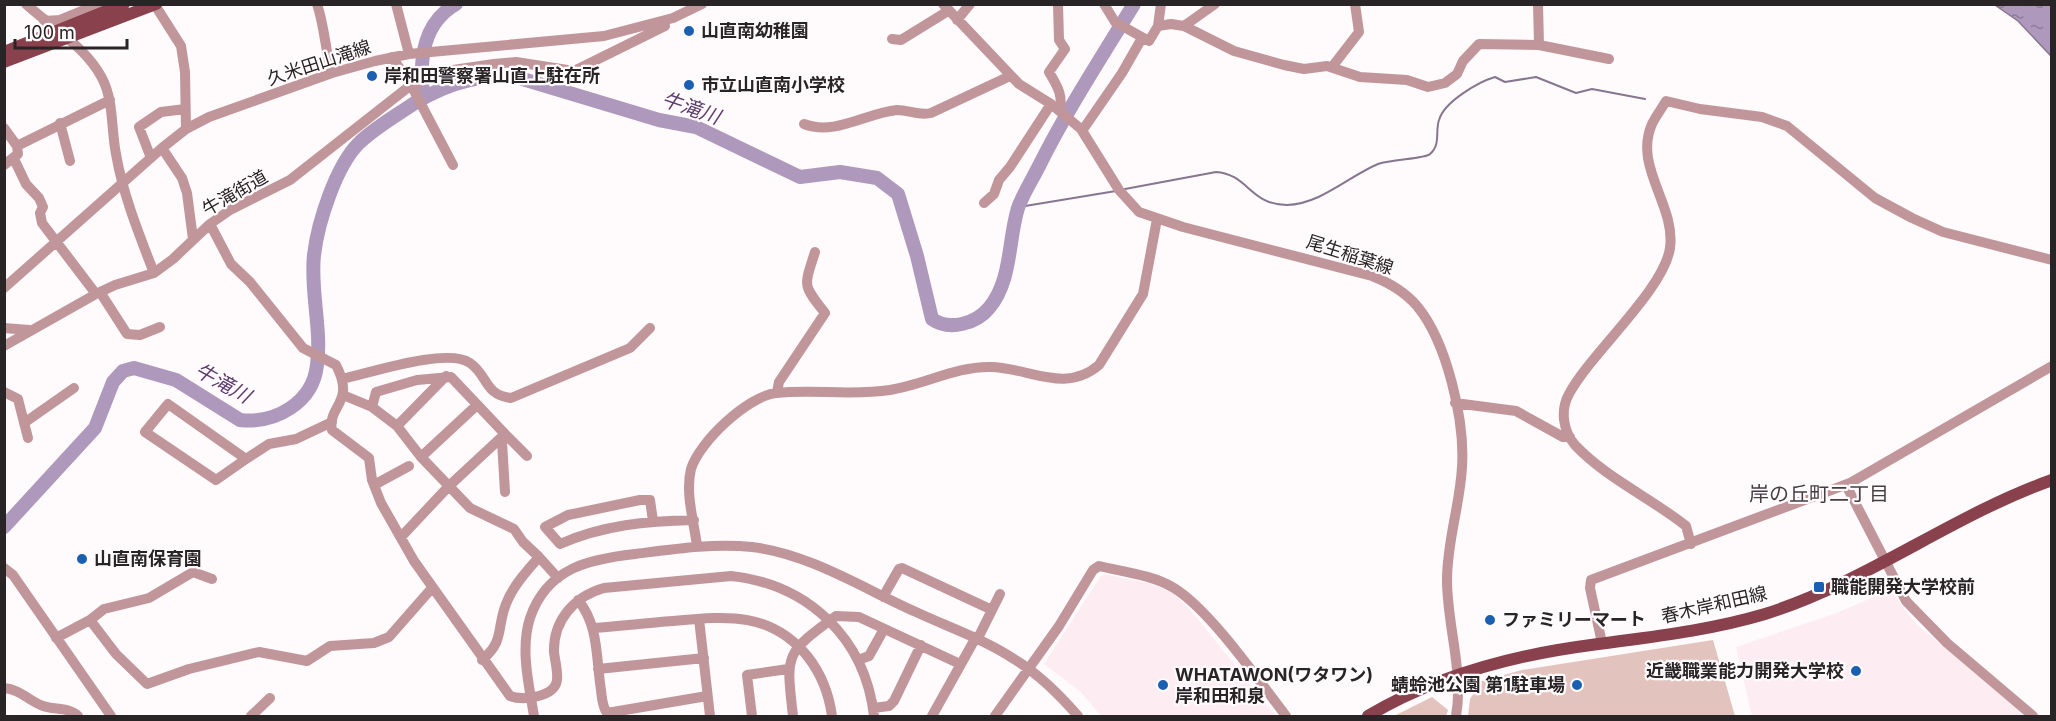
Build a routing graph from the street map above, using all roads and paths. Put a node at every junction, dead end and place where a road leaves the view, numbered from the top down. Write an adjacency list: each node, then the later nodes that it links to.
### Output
1 (26, 4): 17 (street)
2 (99, 4): 17 (street)
3 (124, 4): 20 (main road)
4 (317, 4): 31 (street)
5 (396, 4): 26 (street)
6 (702, 4): 21 (street, 牛滝街道)
7 (970, 4): 16 (street)
8 (1058, 4): 35 (street)
9 (1104, 4): 22 (street)
10 (1161, 4): 18 (street)
11 (1215, 4): 19 (street)
12 (1355, 4): 30 (street)
13 (1538, 4): 24 (street)
14 (155, 5): 20 (main road); 36 (street)
15 (946, 8): 16 (street, 尾生稲葉線); 23 (street)
16 (957, 20): 32 (street, 尾生稲葉線)
17 (44, 21): 20 (street)
18 (1158, 26): 19 (street); 22 (street)
19 (1184, 26): 30 (street)
20 (63, 35): 25 (main road); 29 (main road); 34 (street)
21 (634, 35): 26 (street, 久米田山滝線); 33 (street, 牛滝街道)
22 (1142, 38): 41 (street)
23 (892, 39)
24 (1539, 45): 28 (street); 30 (street)
25 (4, 52)
26 (413, 54): 27 (street, 久米田山滝線)
27 (392, 57): 31 (street, 久米田山滝線); 33 (street)
28 (1609, 59)
29 (4, 62)
30 (1332, 67)
31 (332, 73): 40 (street, 久米田山滝線)
32 (1010, 76): 35 (street, 尾生稲葉線); 38 (street)
33 (414, 85): 47 (street); 51 (street, 牛滝街道)
34 (110, 100): 37 (street); 48 (street)
35 (1055, 107): 41 (street, 尾生稲葉線); 49 (street)
36 (185, 109): 40 (street); 44 (street)
37 (60, 123): 42 (street); 45 (street)
38 (804, 124)
39 (4, 128): 42 (street)
40 (186, 129): 43 (street, 久米田山滝線)
41 (1081, 130): 50 (street, 尾生稲葉線)
42 (17, 146): 46 (street)
43 (162, 148): 44 (street, 久米田山滝線); 52 (street)
44 (151, 158): 48 (street, 久米田山滝線)
45 (70, 161)
46 (9, 162): 53 (street)
47 (453, 165)
48 (123, 184): 53 (street, 久米田山滝線); 56 (street)
49 (984, 203)
50 (1156, 219): 69 (street); 71 (street, 尾生稲葉線)
51 (210, 224): 52 (street, 牛滝街道); 66 (street)
52 (193, 239): 56 (street, 牛滝街道)
53 (57, 240): 57 (street, 久米田山滝線); 58 (street)
54 (815, 252): 69 (street)
55 (2052, 260): 78 (street)
56 (154, 273): 58 (street, 牛滝街道)
57 (4, 288)
58 (98, 293): 59 (street); 62 (street, 牛滝街道)
59 (160, 327)
60 (4, 328): 62 (street)
61 (650, 328): 66 (street)
62 (29, 330): 63 (street, 牛滝街道)
63 (4, 346)
64 (2052, 366): 86 (street)
65 (446, 376): 72 (street); 73 (street); 76 (street)
66 (342, 379): 70 (street)
67 (74, 388): 75 (street)
68 (4, 392): 75 (street)
69 (777, 392): 89 (street)
70 (343, 395): 73 (street); 74 (street)
71 (1455, 403): 78 (street); 121 (street, 尾生稲葉線)
72 (477, 405): 77 (street); 81 (street)
73 (372, 407): 76 (street)
74 (332, 422): 82 (street); 85 (street)
75 (24, 423): 79 (street)
76 (397, 426): 81 (street)
77 (505, 434): 80 (street); 87 (street); 88 (street)
78 (1570, 437): 92 (street)
79 (28, 438)
80 (527, 456)
81 (421, 457): 87 (street)
82 (246, 459): 82 (street)
83 (409, 466): 85 (street)
84 (2052, 480): 95 (main road, 春木岸和田線)
85 (374, 485): 91 (street)
86 (1846, 485): 92 (street); 95 (street)
87 (449, 486): 91 (street); 94 (street)
88 (505, 492)
89 (694, 520): 90 (street); 93 (street)
90 (653, 521): 90 (street)
91 (401, 537): 99 (street)
92 (1691, 544): 111 (street)
93 (697, 546): 97 (street); 101 (street)
94 (539, 557): 97 (street); 115 (street)
95 (1886, 562): 111 (main road, 春木岸和田線); 141 (street)
96 (4, 568): 109 (street)
97 (558, 578): 123 (street)
98 (212, 579): 105 (street)
99 (432, 588): 105 (street); 115 (street)
100 (999, 594): 103 (street)
101 (883, 597): 103 (street); 110 (street)
102 (578, 600): 106 (street); 107 (street); 123 (street)
103 (990, 609): 110 (street)
104 (699, 619): 107 (street); 113 (street); 114 (street)
105 (90, 620): 109 (street)
106 (829, 621): 108 (street); 113 (street); 116 (street)
107 (594, 628): 118 (street)
108 (884, 629): 112 (street); 116 (street)
109 (56, 638): 128 (street)
110 (976, 640): 117 (street); 120 (street)
111 (1602, 644): 121 (main road, 春木岸和田線)
112 (921, 645): 117 (street); 126 (street)
113 (798, 646): 119 (street); 134 (street)
114 (704, 658): 118 (street); 124 (street)
115 (482, 660): 123 (street)
116 (858, 660): 126 (street)
117 (960, 664): 135 (street)
118 (598, 669): 124 (street)
119 (788, 669): 132 (street); 133 (street)
120 (1030, 669): 136 (street); 137 (street); 138 (street)
121 (1457, 675): 139 (main road, 春木岸和田線); 140 (street, 尾生稲葉線)
122 (4, 688): 127 (street)
123 (531, 696): 130 (street)
124 (707, 696): 131 (street)
125 (270, 698): 129 (street)
126 (873, 712)
127 (78, 717)
128 (111, 717)
129 (251, 717)
130 (534, 717)
131 (710, 717)
132 (752, 717)
133 (793, 717)
134 (832, 717)
135 (932, 717)
136 (995, 717)
137 (1078, 717)
138 (1286, 717)
139 (1368, 717)
140 (1456, 717)
141 (2033, 717)

